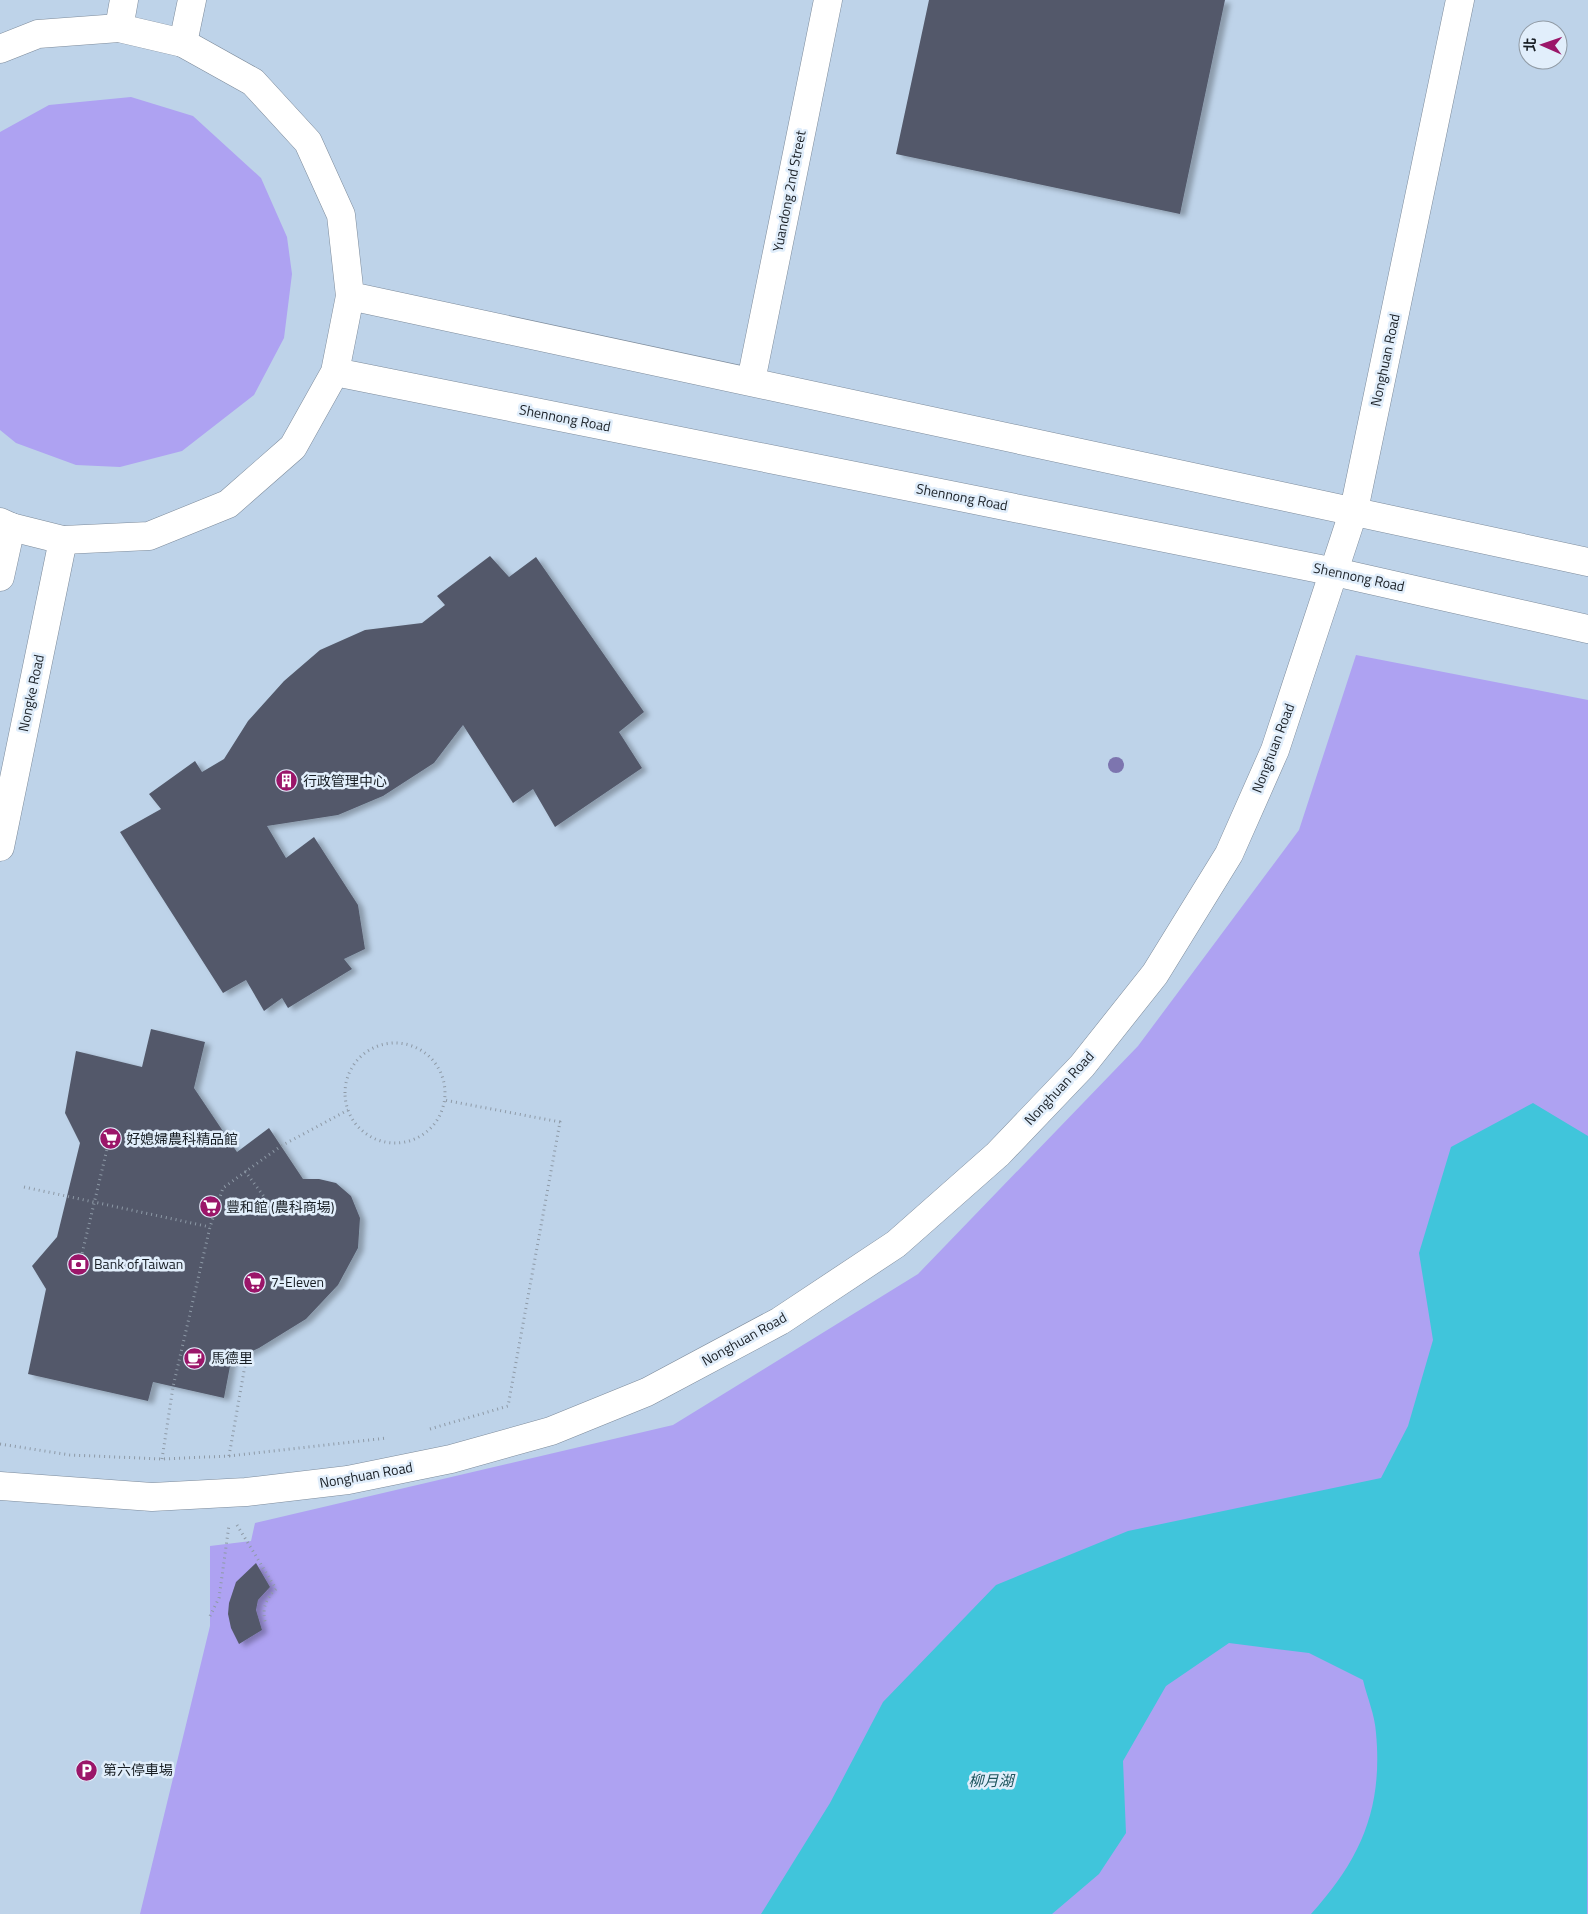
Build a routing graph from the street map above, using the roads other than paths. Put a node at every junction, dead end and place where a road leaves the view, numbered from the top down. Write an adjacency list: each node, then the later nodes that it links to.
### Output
1 (124, 0): 5 (street)
2 (192, 0): 6 (street)
3 (828, 0): 10 (street, Yuandong 2nd Street)
4 (1460, 0): 11 (street, Nonghuan Road)
5 (118, 28): 6 (street); 7 (street)
6 (183, 43): 8 (street)
7 (0, 49)
8 (350, 296): 9 (street); 10 (street)
9 (335, 372): 13 (street); 15 (street, Shennong Road)
10 (751, 381): 11 (street)
11 (1354, 510): 14 (street); 15 (street, Nonghuan Road)
12 (5, 525): 13 (street); 16 (street)
13 (63, 540): 18 (street, Nongke Road)
14 (1588, 562)
15 (1335, 572): 17 (street, Shennong Road); 19 (street, Nonghuan Road)
16 (0, 576)
17 (1588, 629)
18 (0, 847)
19 (0, 1486)

